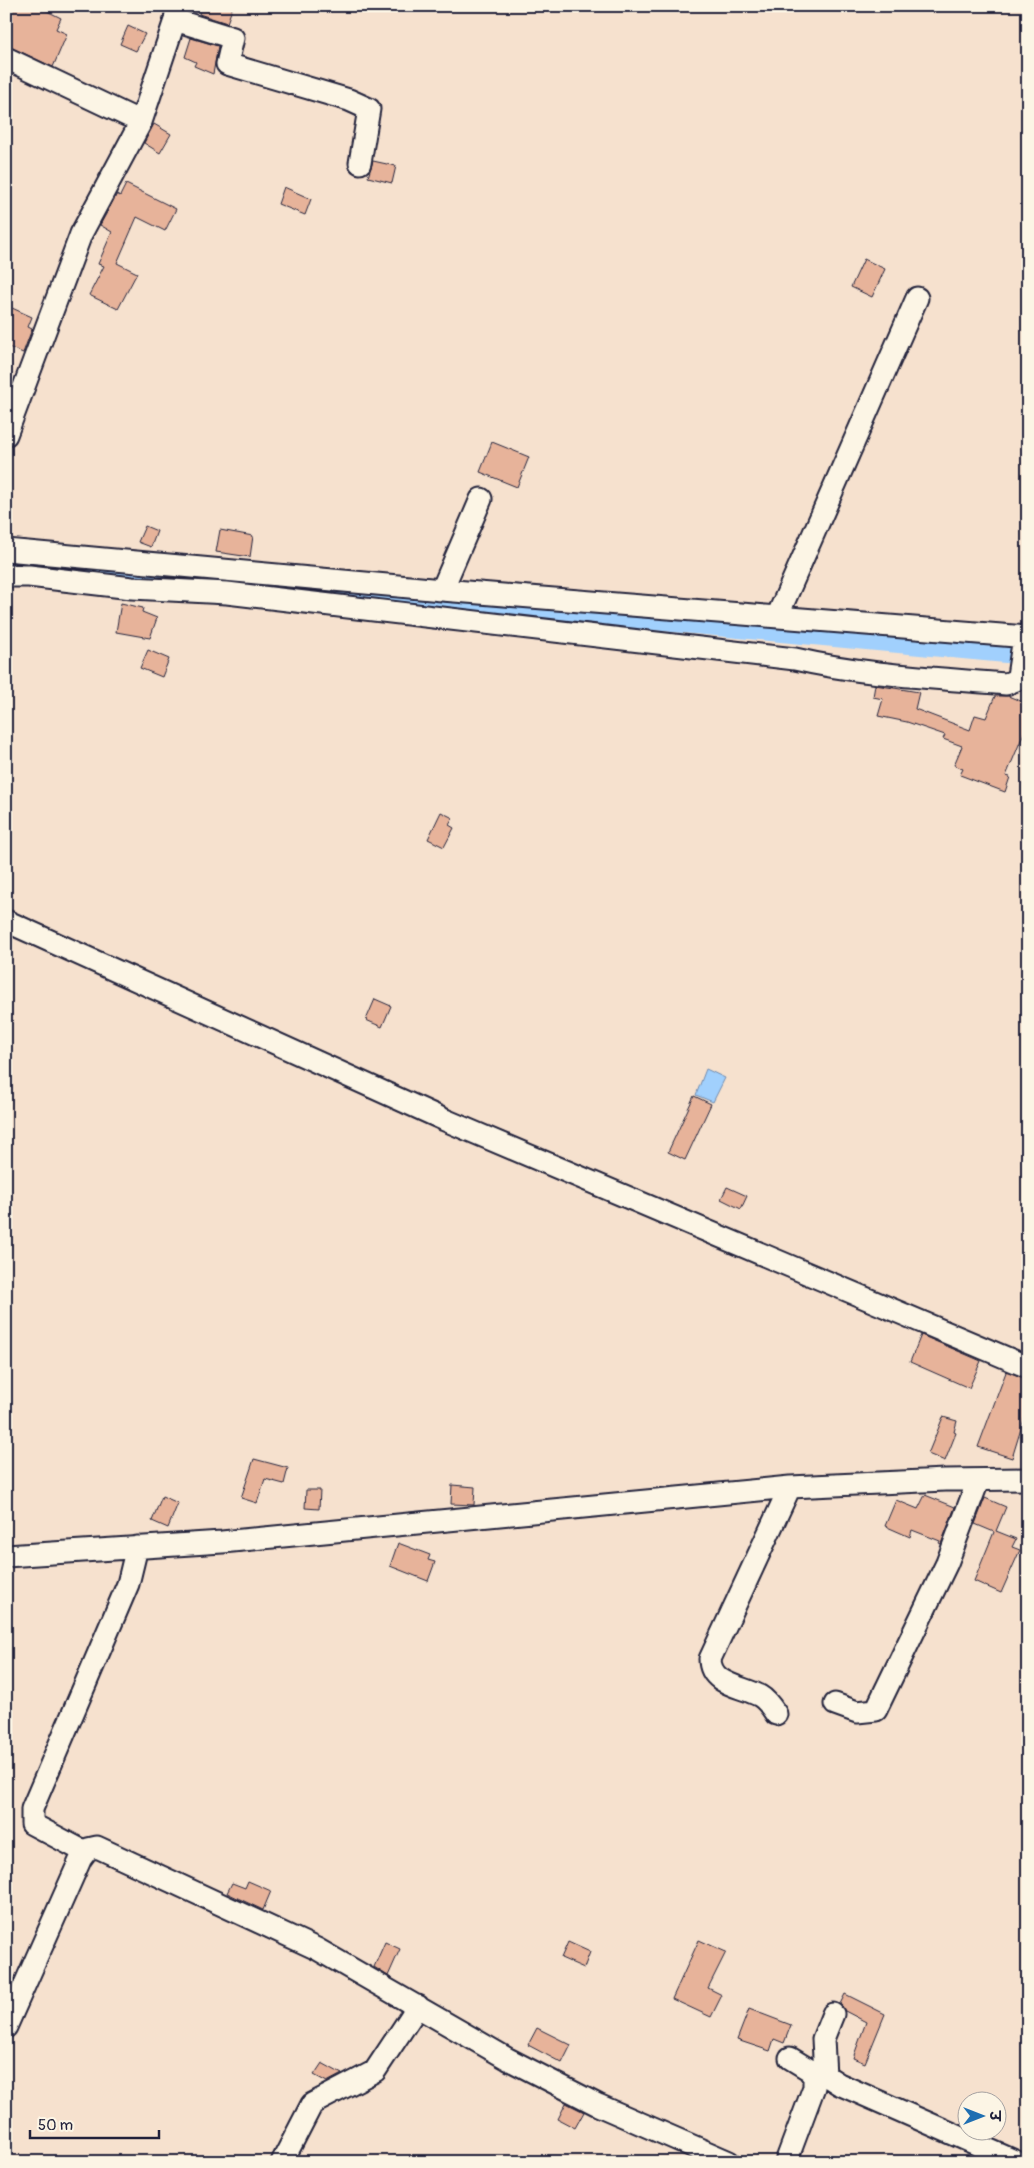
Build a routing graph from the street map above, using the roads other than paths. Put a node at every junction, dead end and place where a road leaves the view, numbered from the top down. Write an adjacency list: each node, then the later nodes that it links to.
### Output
1 (176, 13): 3 (street); 4 (street)
2 (6, 58): 3 (street)
3 (141, 122): 6 (street)
4 (360, 163)
5 (917, 298): 11 (street)
6 (6, 435)
7 (481, 499): 10 (street)
8 (6, 550): 10 (street)
9 (6, 576): 12 (street)
10 (442, 590): 11 (street)
11 (777, 617): 12 (street)
12 (1024, 642)
13 (6, 922): 14 (street)
14 (1028, 1368)
15 (1025, 1474): 16 (street)
16 (978, 1481): 17 (street); 20 (street)
17 (790, 1487): 18 (street); 21 (street)
18 (137, 1547): 19 (street); 22 (street)
19 (6, 1556)
20 (834, 1704)
21 (776, 1714)
22 (85, 1852): 23 (street); 25 (street)
23 (418, 2006): 27 (street); 28 (street)
24 (833, 2014): 30 (street)
25 (6, 2027)
26 (790, 2058): 29 (street)
27 (282, 2162)
28 (729, 2162)
29 (786, 2162)
30 (1017, 2162)

